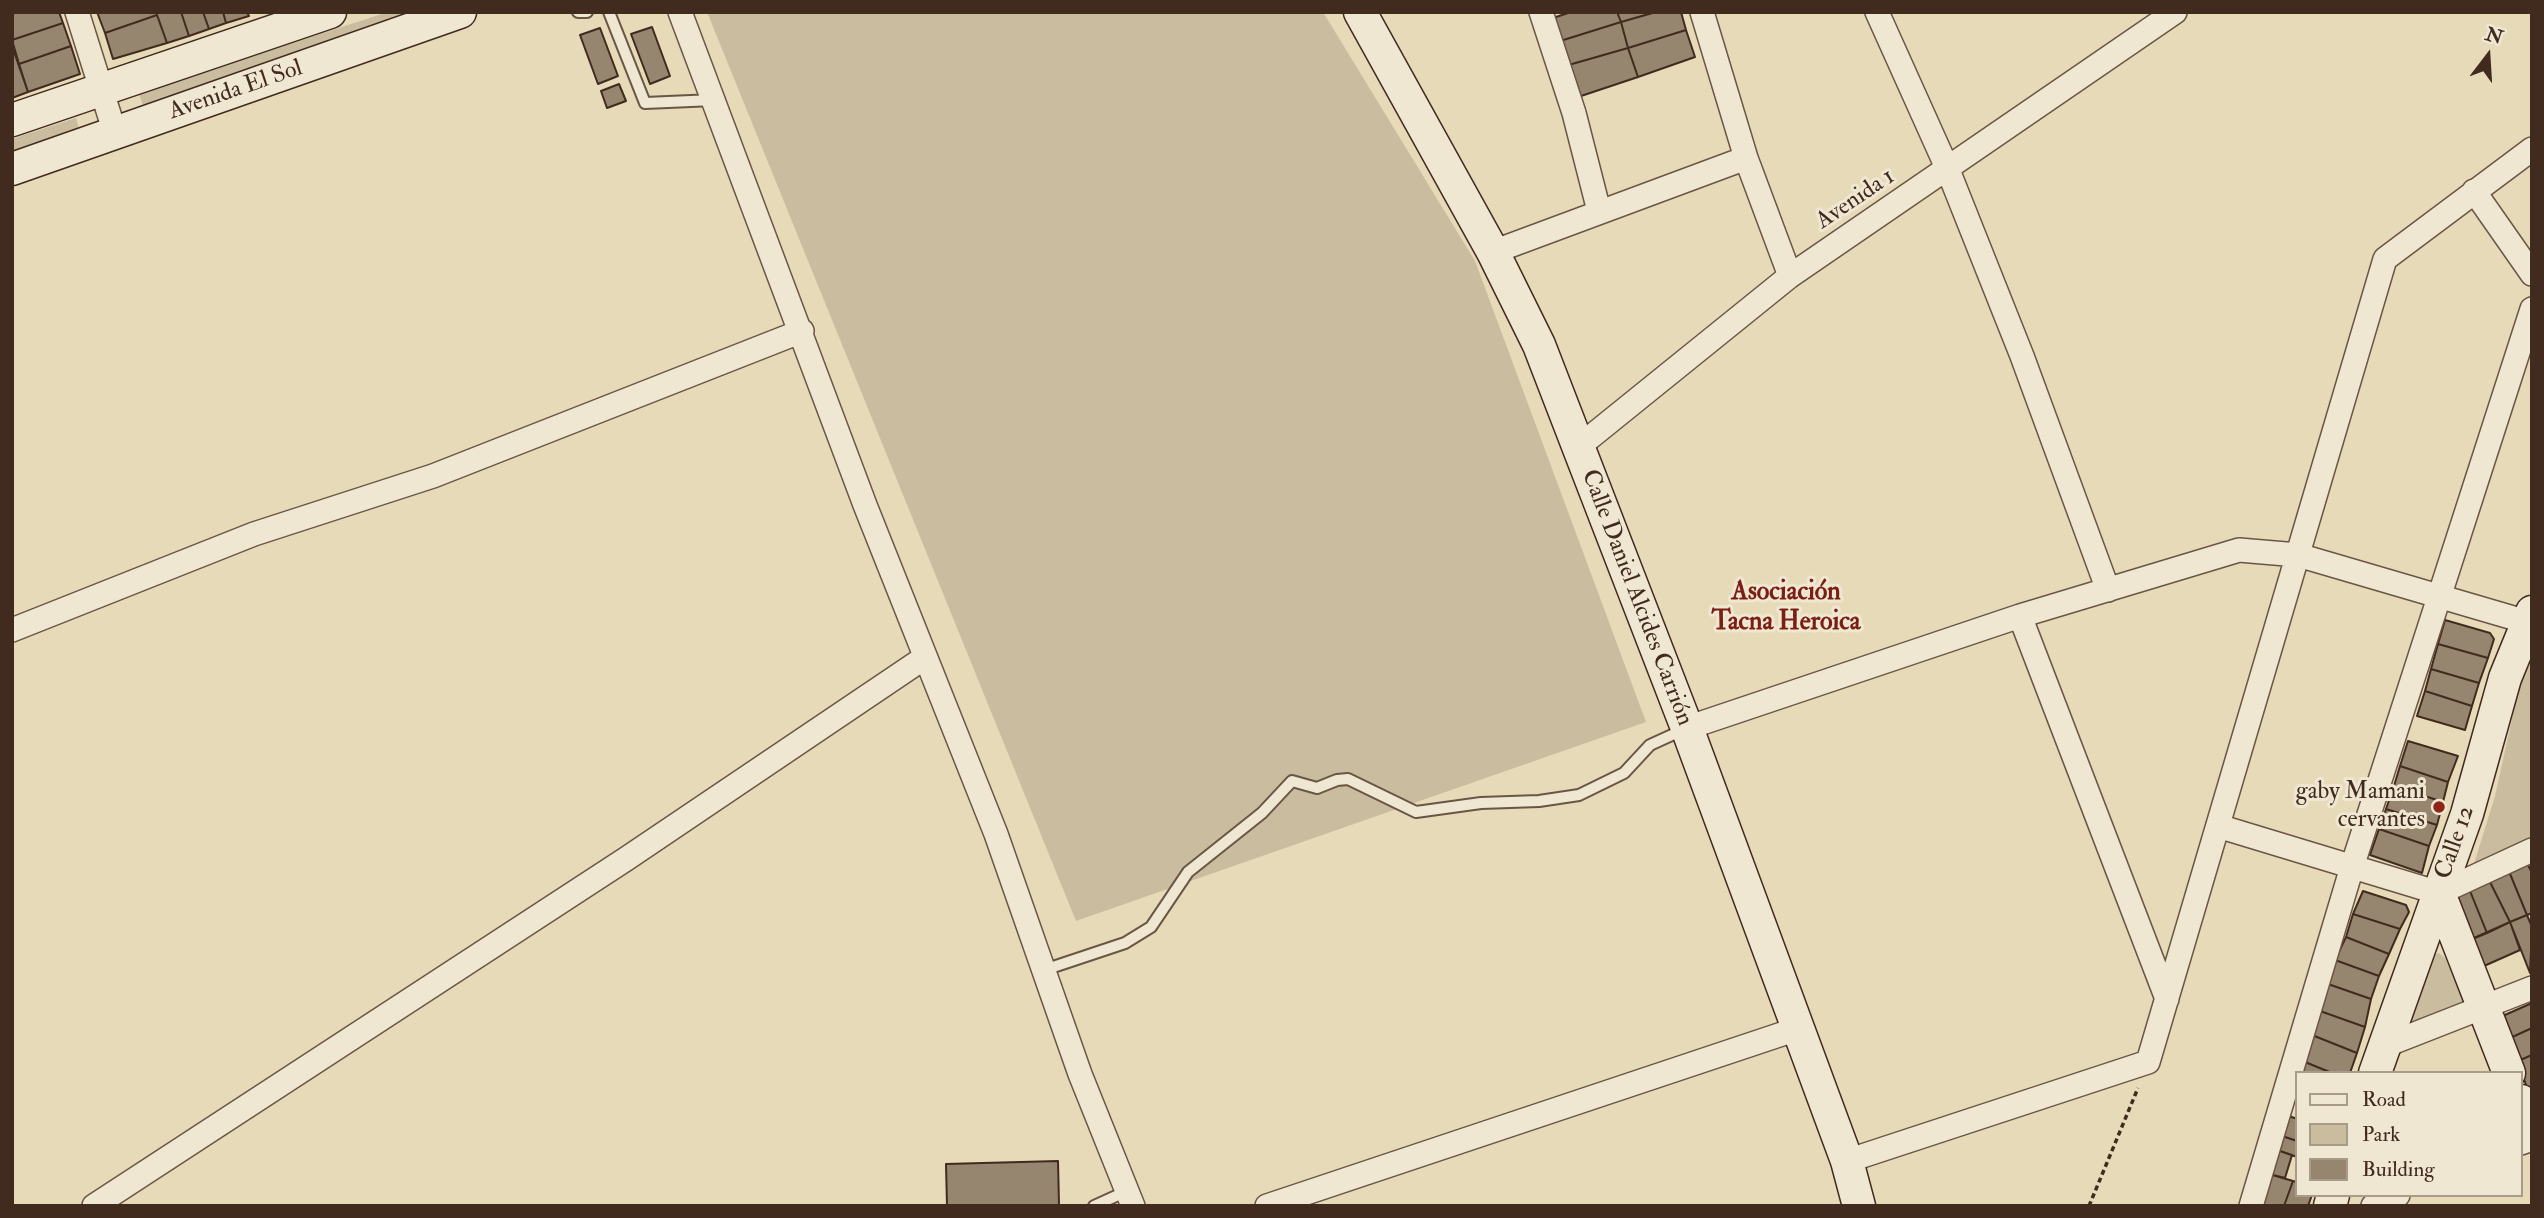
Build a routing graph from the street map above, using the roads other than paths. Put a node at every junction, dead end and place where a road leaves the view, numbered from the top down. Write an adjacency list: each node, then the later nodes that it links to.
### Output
1 (77, 12): 13 (street)
2 (330, 12): 13 (street, Avenida El Sol)
3 (460, 12): 16 (street, Avenida El Sol)
4 (578, 12): 5 (lane)
5 (587, 12)
6 (609, 12): 14 (lane)
7 (680, 12): 14 (street)
8 (1360, 12): 23 (street, Calle Daniel Alcides Carrión)
9 (1541, 12): 22 (street)
10 (1702, 12): 18 (street)
11 (1877, 12): 20 (street)
12 (2175, 12): 20 (street, Avenida 1)
13 (102, 89): 15 (street, Avenida El Sol); 16 (street)
14 (714, 100): 27 (street)
15 (12, 120)
16 (115, 133): 19 (street, Avenida El Sol)
17 (2532, 149): 21 (street)
18 (1746, 158): 22 (street); 25 (street)
19 (12, 169)
20 (1948, 170): 25 (street, Avenida 1); 30 (street)
21 (2474, 191): 24 (street); 29 (street)
22 (1598, 211): 23 (street)
23 (1493, 252): 28 (street, Calle Daniel Alcides Carrión)
24 (2532, 274)
25 (1790, 276): 28 (street, Avenida 1)
26 (2532, 309): 31 (street)
27 (802, 331): 34 (street); 35 (street)
28 (1577, 448): 36 (street, Calle Daniel Alcides Carrión)
29 (2298, 555): 30 (street); 31 (street); 37 (street)
30 (2108, 590): 32 (street)
31 (2438, 596): 33 (street); 39 (street)
32 (2020, 616): 36 (street); 43 (street)
33 (2529, 617): 40 (street, Calle 12)
34 (12, 630)
35 (925, 658): 41 (street); 53 (street)
36 (1687, 728): 41 (lane); 45 (street, Calle Daniel Alcides Carrión)
37 (2218, 826): 39 (street); 43 (street)
38 (2532, 850): 40 (street)
39 (2352, 867): 40 (street); 57 (street)
40 (2439, 892): 44 (street); 46 (street, Calle 12)
41 (1044, 970): 52 (street)
42 (2532, 988): 44 (street)
43 (2167, 999): 50 (street)
44 (2483, 1010): 46 (street); 47 (street)
45 (1797, 1029): 50 (street, Calle Daniel Alcides Carrión); 55 (street)
46 (2379, 1060)
47 (2508, 1071)
48 (2523, 1106): 49 (street)
49 (2532, 1126)
50 (1847, 1161): 56 (street, Calle Daniel Alcides Carrión)
51 (2393, 1197): 58 (street)
52 (1130, 1198): 54 (lane)
53 (93, 1206)
54 (1094, 1206)
55 (1267, 1206)
56 (1859, 1206)
57 (2250, 1206)
58 (2373, 1206)

